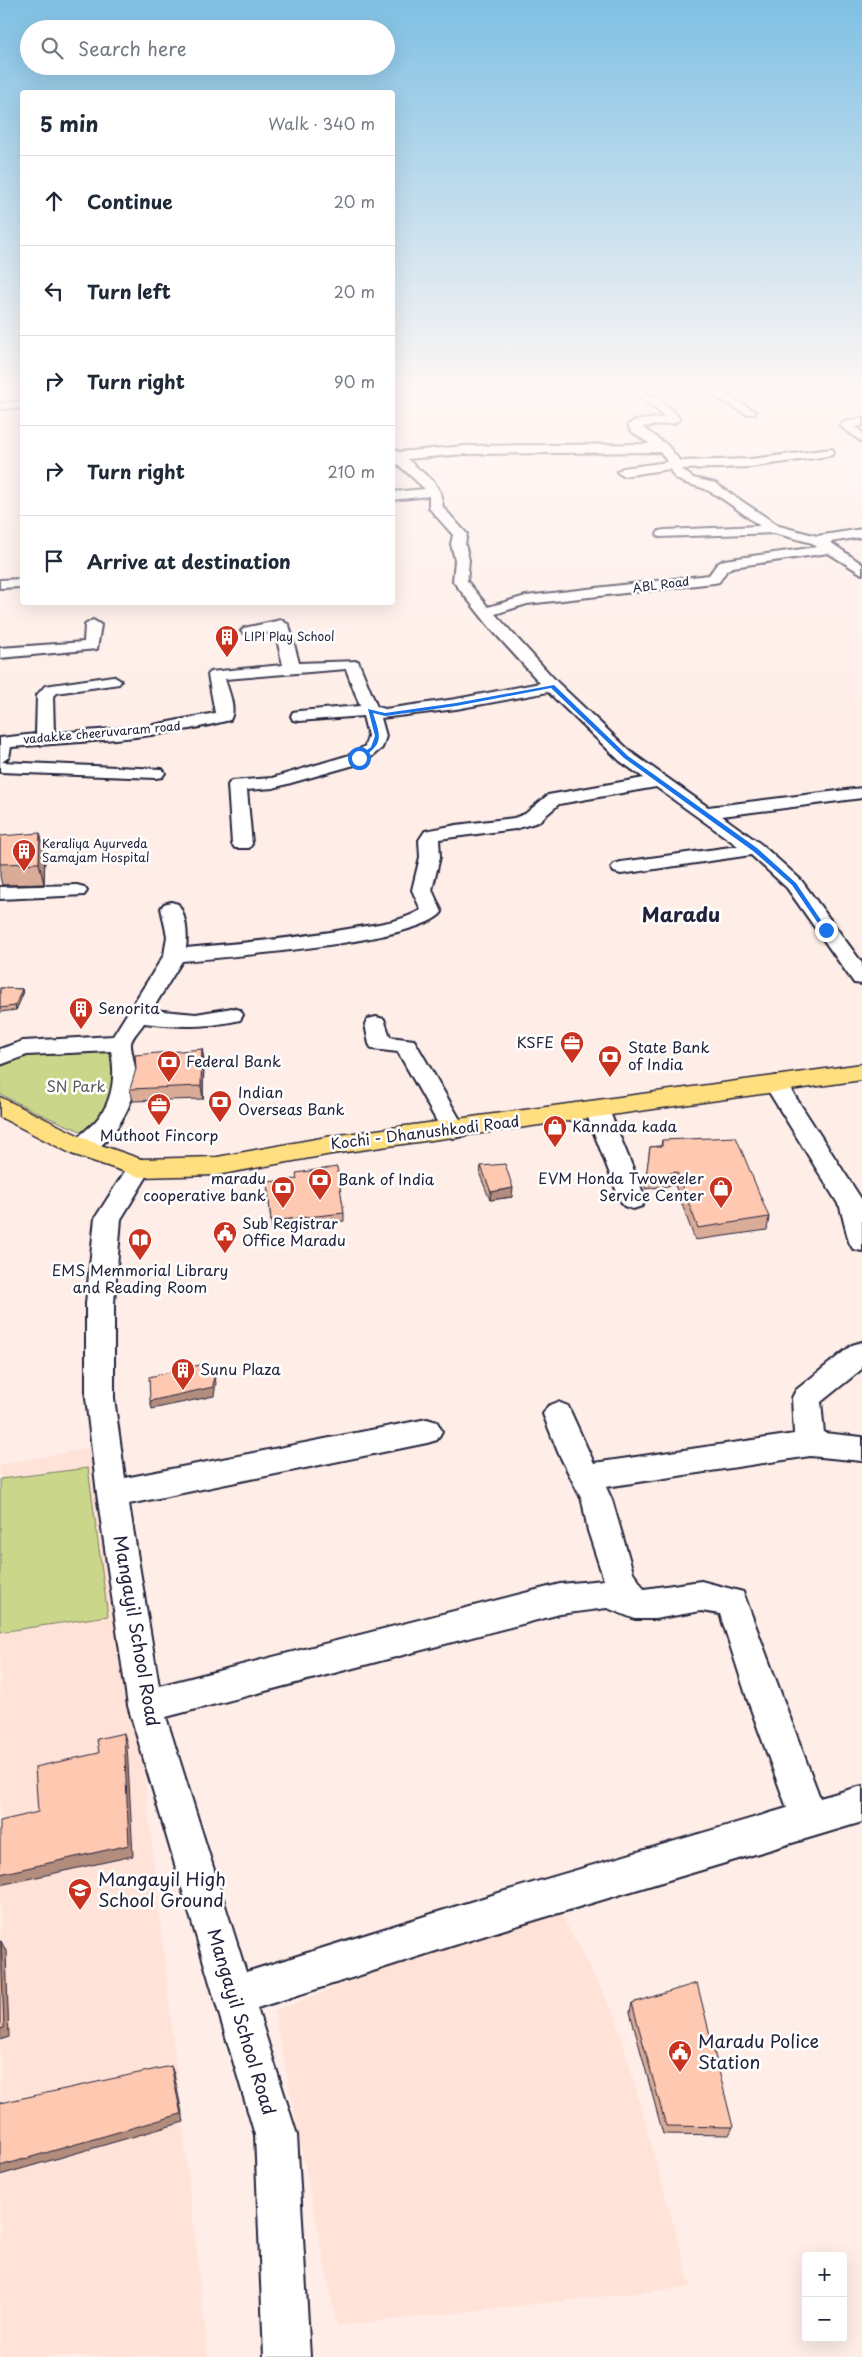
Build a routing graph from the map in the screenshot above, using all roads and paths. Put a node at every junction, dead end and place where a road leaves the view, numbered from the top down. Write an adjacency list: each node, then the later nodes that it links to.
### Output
1 (435, 501): 13 (street)
2 (732, 501): 3 (street)
3 (774, 529): 5 (street); 6 (street)
4 (862, 533): 6 (street)
5 (664, 534)
6 (817, 540): 7 (street)
7 (830, 549): 8 (street, ABL Road); 10 (street)
8 (780, 556): 9 (street); 13 (street, ABL Road)
9 (794, 566)
10 (862, 570)
11 (20, 582): 12 (street)
12 (0, 584)
13 (486, 612): 19 (street)
14 (93, 624): 16 (street)
15 (249, 631): 17 (street)
16 (0, 653)
17 (292, 667): 20 (street, vadakke cheeruvaram road); 22 (street, vadakke cheeruvaram road)
18 (113, 681): 22 (street)
19 (552, 686): 20 (street); 26 (street)
20 (370, 710): 21 (street); 29 (street)
21 (299, 716)
22 (45, 738): 23 (street, vadakke cheeruvaram road)
23 (1, 745)
24 (0, 767): 25 (street)
25 (156, 773)
26 (659, 780): 28 (street); 35 (street)
27 (862, 793): 28 (street)
28 (705, 813): 30 (street)
29 (242, 844)
30 (755, 850): 31 (street); 36 (street)
31 (621, 868)
32 (76, 891): 33 (street)
33 (0, 893)
34 (171, 908): 35 (street)
35 (175, 955): 38 (street)
36 (862, 978)
37 (232, 1015): 38 (street)
38 (136, 1016): 40 (street)
39 (376, 1024): 46 (street)
40 (120, 1043): 41 (street); 47 (street)
41 (0, 1058)
42 (862, 1072): 43 (highway, Kochi - Dhanushkodi Road)
43 (776, 1084): 45 (highway, Kochi - Dhanushkodi Road); 50 (street)
44 (0, 1106): 47 (highway, Kochi - Dhanushkodi Road)
45 (597, 1110): 46 (highway, Kochi - Dhanushkodi Road); 49 (street)
46 (454, 1130): 48 (highway, Kochi - Dhanushkodi Road)
47 (82, 1148): 48 (highway, Kochi - Dhanushkodi Road)
48 (140, 1168): 57 (street, Mangayil School Road)
49 (633, 1200)
50 (862, 1242)
51 (862, 1353): 54 (street)
52 (558, 1414): 56 (street)
53 (427, 1431): 57 (street)
54 (810, 1444): 55 (street); 56 (street)
55 (862, 1449)
56 (585, 1477): 58 (street)
57 (112, 1494): 59 (street, Mangayil School Road)
58 (634, 1604): 59 (street); 61 (street)
59 (145, 1706): 62 (street, Mangayil School Road)
60 (862, 1804): 61 (street)
61 (810, 1820): 62 (street)
62 (233, 1996): 63 (street, Mangayil School Road)
63 (287, 2357)

